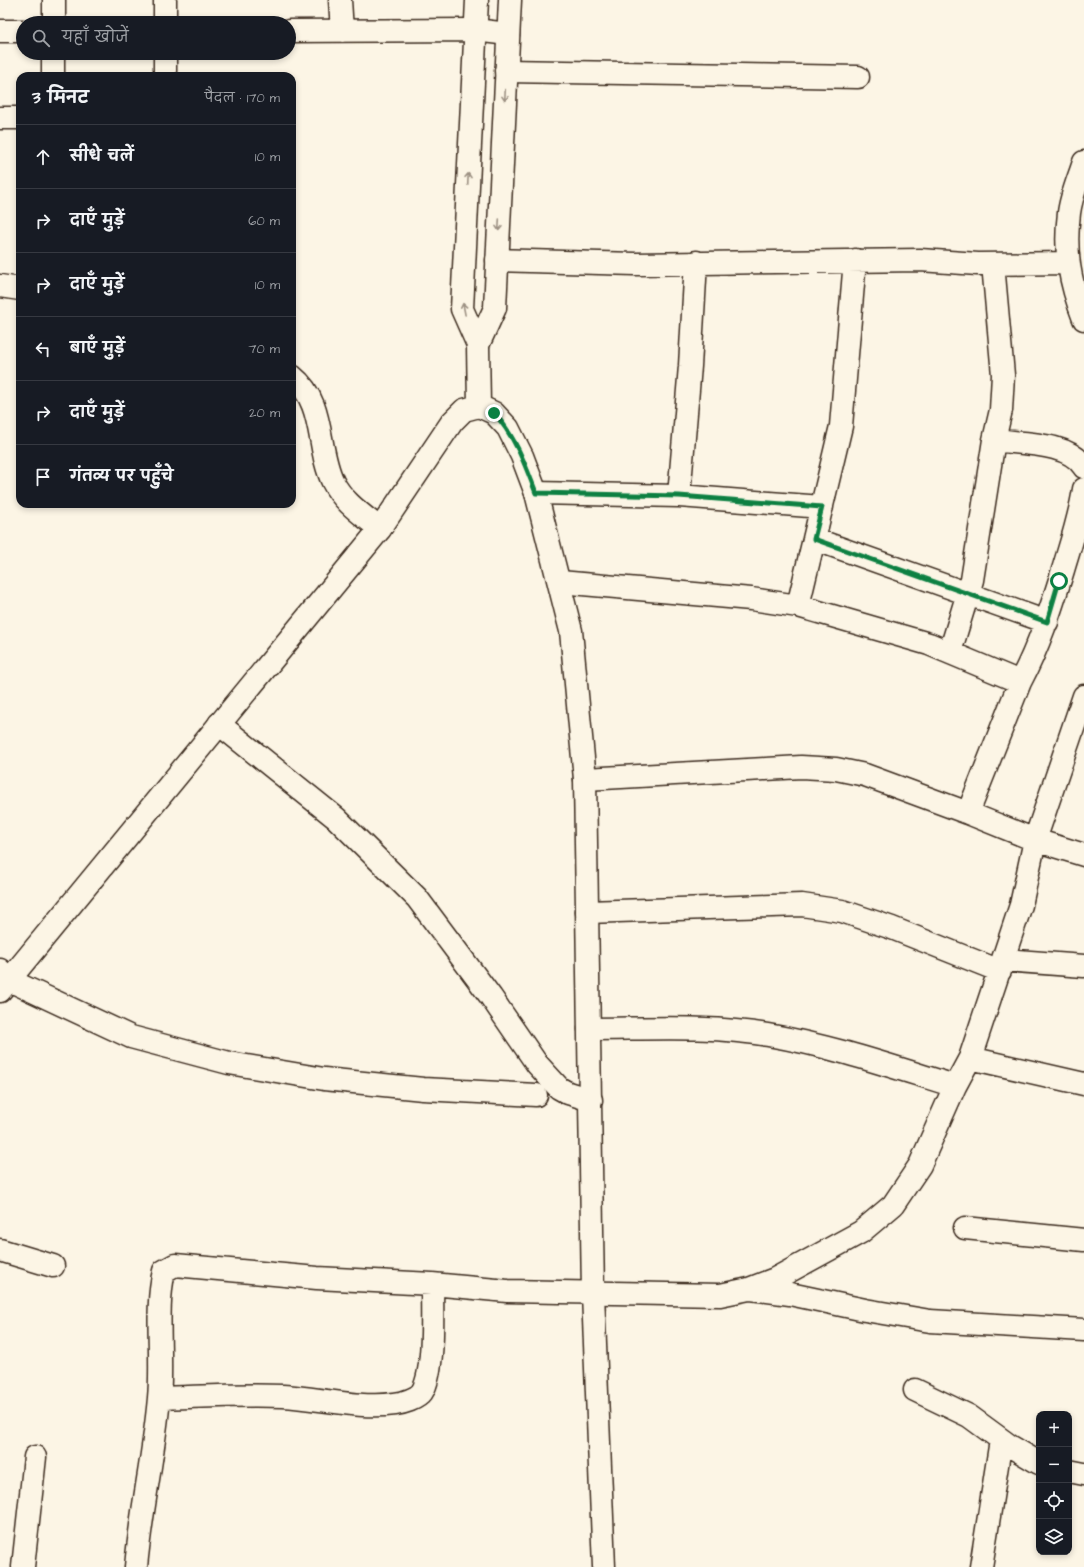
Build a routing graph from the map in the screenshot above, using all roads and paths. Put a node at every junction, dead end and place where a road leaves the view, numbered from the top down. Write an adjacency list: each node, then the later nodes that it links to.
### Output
1 (54, 0): 6 (street)
2 (165, 0): 7 (street)
3 (340, 0): 8 (street)
4 (477, 0): 9 (street)
5 (510, 0): 13 (street)
6 (54, 16)
7 (165, 16)
8 (342, 30): 9 (street); 12 (street)
9 (475, 30): 13 (street); 31 (street, one-way to 9)
10 (0, 31): 11 (street)
11 (16, 31)
12 (296, 31)
13 (508, 34): 16 (street)
14 (53, 60): 17 (street)
15 (165, 60): 18 (street)
16 (506, 71): 19 (street); 23 (street, one-way to 23)
17 (53, 72)
18 (165, 72)
19 (858, 77)
20 (0, 118): 21 (street)
21 (16, 118)
22 (1084, 162): 26 (street)
23 (497, 260): 25 (street); 31 (street)
24 (855, 260): 25 (street); 27 (street); 39 (street)
25 (696, 262): 38 (street)
26 (1068, 263): 27 (street); 30 (street)
27 (993, 264): 34 (street)
28 (0, 286): 29 (street)
29 (16, 288)
30 (1084, 319)
31 (478, 345): 33 (street)
32 (296, 381): 40 (street)
33 (479, 406): 37 (street); 40 (street)
34 (994, 440): 35 (street); 43 (street)
35 (1084, 467)
36 (1084, 489): 45 (street)
37 (536, 493): 38 (street); 42 (street)
38 (679, 496): 39 (street)
39 (822, 507): 41 (street)
40 (380, 529): 49 (street)
41 (814, 539): 43 (street); 44 (street)
42 (560, 582): 44 (street); 50 (street)
43 (968, 594): 45 (street); 46 (street)
44 (798, 606): 46 (street)
45 (1047, 622): 47 (street)
46 (950, 652): 47 (street)
47 (1020, 682): 51 (street)
48 (1082, 703): 52 (street)
49 (219, 724): 57 (street); 63 (street)
50 (585, 779): 51 (street); 54 (street)
51 (968, 813): 52 (street)
52 (1035, 840): 53 (street); 55 (street)
53 (1084, 855)
54 (587, 912): 55 (street); 58 (street)
55 (1001, 966): 56 (street); 59 (street)
56 (1084, 966)
57 (3, 981): 62 (street)
58 (590, 1029): 61 (street); 63 (street)
59 (970, 1058): 60 (street); 61 (street)
60 (1084, 1084)
61 (955, 1086): 69 (street)
62 (536, 1095)
63 (591, 1100): 70 (street)
64 (964, 1228): 65 (street)
65 (1084, 1240)
66 (0, 1250): 67 (street)
67 (53, 1266)
68 (432, 1284): 70 (street); 73 (street); 73 (street)
69 (750, 1289): 70 (street); 71 (street)
70 (593, 1294): 81 (street)
71 (1084, 1330)
72 (915, 1390): 74 (street)
73 (159, 1398): 80 (street)
74 (1001, 1440): 76 (street); 82 (street)
75 (35, 1457): 79 (street)
76 (1036, 1461)
77 (1072, 1471): 78 (street)
78 (1084, 1474)
79 (23, 1567)
80 (136, 1567)
81 (604, 1567)
82 (981, 1567)

